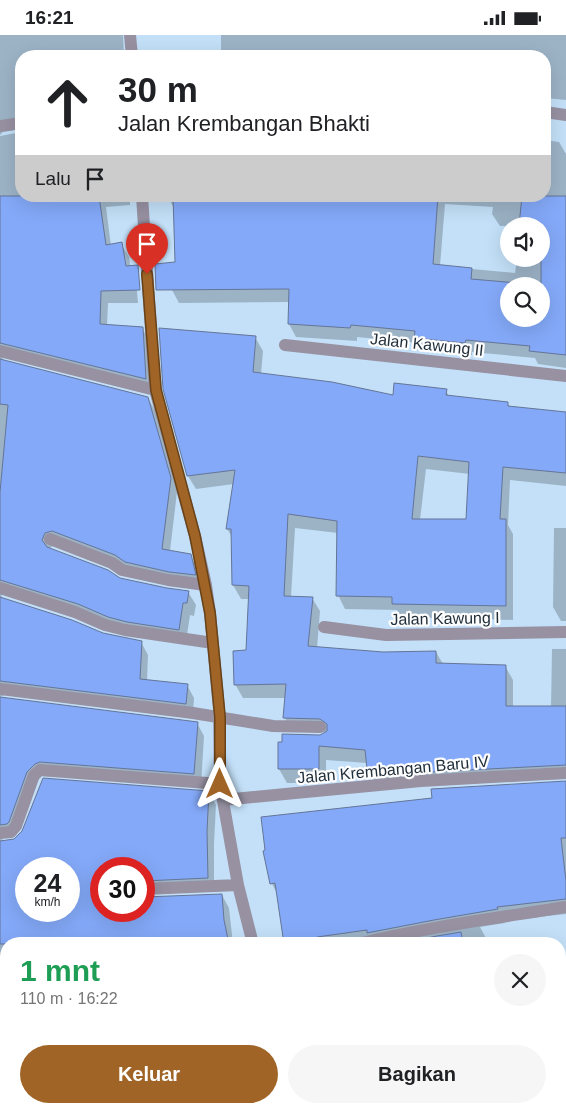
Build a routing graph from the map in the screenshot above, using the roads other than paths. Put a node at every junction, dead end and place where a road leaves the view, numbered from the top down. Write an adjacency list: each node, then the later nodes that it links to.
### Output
1 (130, 35): 2 (street)
2 (131, 50)
3 (551, 113): 4 (street)
4 (566, 115)
5 (15, 124): 6 (street)
6 (0, 125)
7 (142, 202): 11 (street)
8 (286, 345): 10 (street, Jalan Kawung II)
9 (0, 351): 11 (street)
10 (566, 376)
11 (156, 390): 13 (street)
12 (50, 539): 13 (street)
13 (206, 585): 17 (street)
14 (0, 588): 17 (street)
15 (324, 627): 16 (street, Jalan Kawung I)
16 (566, 632)
17 (214, 643): 19 (street)
18 (0, 689): 19 (street)
19 (220, 717): 20 (street); 22 (street)
20 (320, 727)
21 (566, 773): 23 (street, Jalan Krembangan Baru IV)
22 (220, 784): 23 (street); 24 (street)
23 (223, 800): 25 (street)
24 (0, 833)
25 (238, 885): 26 (street); 28 (street)
26 (155, 889)
27 (566, 907): 29 (street)
28 (251, 937)
29 (390, 937)

